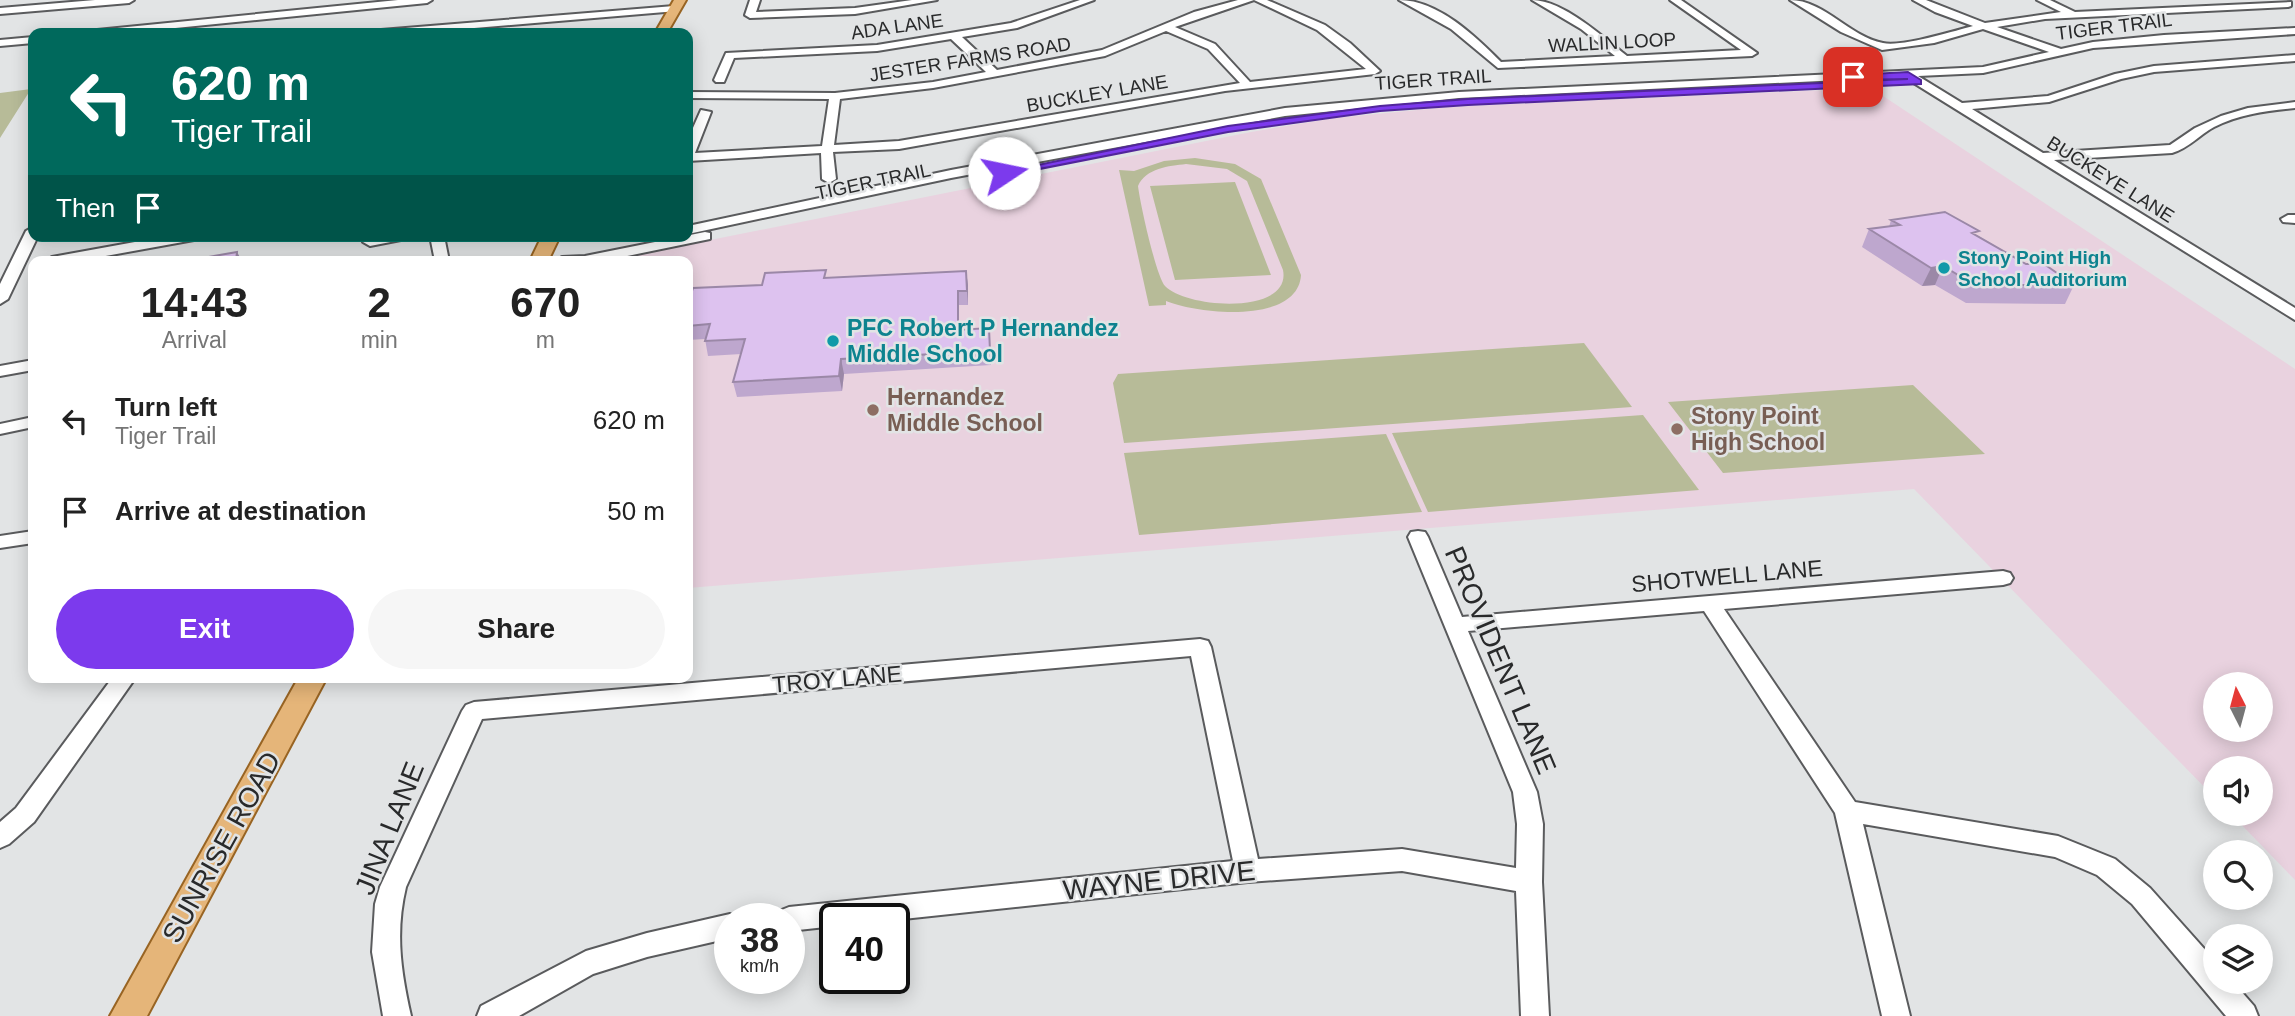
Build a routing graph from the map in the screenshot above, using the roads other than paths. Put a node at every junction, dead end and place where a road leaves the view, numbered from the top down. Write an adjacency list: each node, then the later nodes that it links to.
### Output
1 (4, 0): 17 (street)
2 (129, 0): 20 (street)
3 (427, 0): 26 (street)
4 (755, 0): 5 (street)
5 (932, 0)
6 (1089, 0): 31 (street, ADA LANE)
7 (1248, 0): 25 (street, JESTER FARMS ROAD)
8 (1258, 0): 40 (street, BUCKLEY LANE)
9 (1404, 0): 36 (street, WALLIN LOOP)
10 (1537, 0): 36 (street)
11 (1675, 0): 36 (street, WALLIN LOOP)
12 (1795, 0): 24 (street)
13 (1918, 0): 24 (street)
14 (2042, 0): 21 (street)
15 (2161, 0): 19 (street)
16 (2283, 2): 19 (street)
17 (0, 3)
18 (677, 5): 27 (street); 28 (main road)
19 (2182, 8): 21 (street); 22 (street)
20 (0, 11)
21 (2071, 14): 24 (street)
22 (2206, 19)
23 (2218, 24): 30 (street)
24 (1983, 26): 34 (street)
25 (1163, 27): 37 (street, JESTER FARMS ROAD); 40 (street)
26 (147, 28)
27 (435, 28)
28 (665, 28)
29 (2295, 31): 30 (street, TIGER TRAIL)
30 (2242, 34): 34 (street, TIGER TRAIL)
31 (954, 36): 37 (street); 39 (street, ADA LANE)
32 (28, 40): 33 (street)
33 (0, 43)
34 (2057, 51): 38 (street, TIGER TRAIL)
35 (2295, 58): 44 (street)
36 (1625, 59)
37 (995, 74): 42 (street, JESTER FARMS ROAD)
38 (1913, 78): 44 (street, BUCKEYE LANE); 51 (street, TIGER TRAIL); 52 (street, TIGER TRAIL)
39 (720, 80)
40 (1247, 85): 47 (street, BUCKLEY LANE)
41 (693, 95): 42 (street, JESTER FARMS ROAD)
42 (835, 96): 47 (street)
43 (2295, 104): 49 (street)
44 (1959, 107): 49 (street, BUCKEYE LANE)
45 (705, 112): 46 (street)
46 (693, 143)
47 (827, 150): 48 (street, BUCKLEY LANE); 50 (street)
48 (693, 156)
49 (2039, 157): 63 (street, BUCKEYE LANE)
50 (829, 180)
51 (693, 229)
52 (693, 238)
53 (28, 242): 61 (street)
54 (160, 242): 57 (street)
55 (625, 242): 58 (street, TIGER TRAIL)
56 (671, 242): 59 (street, TIGER TRAIL)
57 (80, 256)
58 (572, 256)
59 (602, 256)
60 (28, 265): 61 (street)
61 (18, 267): 62 (street)
62 (0, 299)
63 (2295, 315)
64 (28, 366): 65 (street)
65 (0, 372)
66 (28, 423): 67 (street)
67 (0, 429)
68 (1418, 537): 73 (street, PROVIDENT LANE)
69 (28, 538): 70 (street)
70 (0, 542)
71 (2003, 578): 72 (street, SHOTWELL LANE)
72 (1710, 604): 73 (street, SHOTWELL LANE); 77 (street)
73 (1455, 625): 80 (street, PROVIDENT LANE)
74 (121, 683): 78 (street)
75 (310, 683): 83 (main road, SUNRISE ROAD)
76 (474, 711): 79 (street, TROY LANE); 84 (street, JINA LANE)
77 (1847, 811): 87 (street); 88 (street)
78 (0, 837)
79 (1248, 871): 80 (street, WAYNE DRIVE); 81 (street, WAYNE DRIVE)
80 (1529, 882): 86 (street, PROVIDENT LANE)
81 (805, 917)
82 (714, 930): 85 (street)
83 (128, 1016)
84 (397, 1016)
85 (491, 1016)
86 (1535, 1016)
87 (1896, 1016)
88 (2244, 1016)

